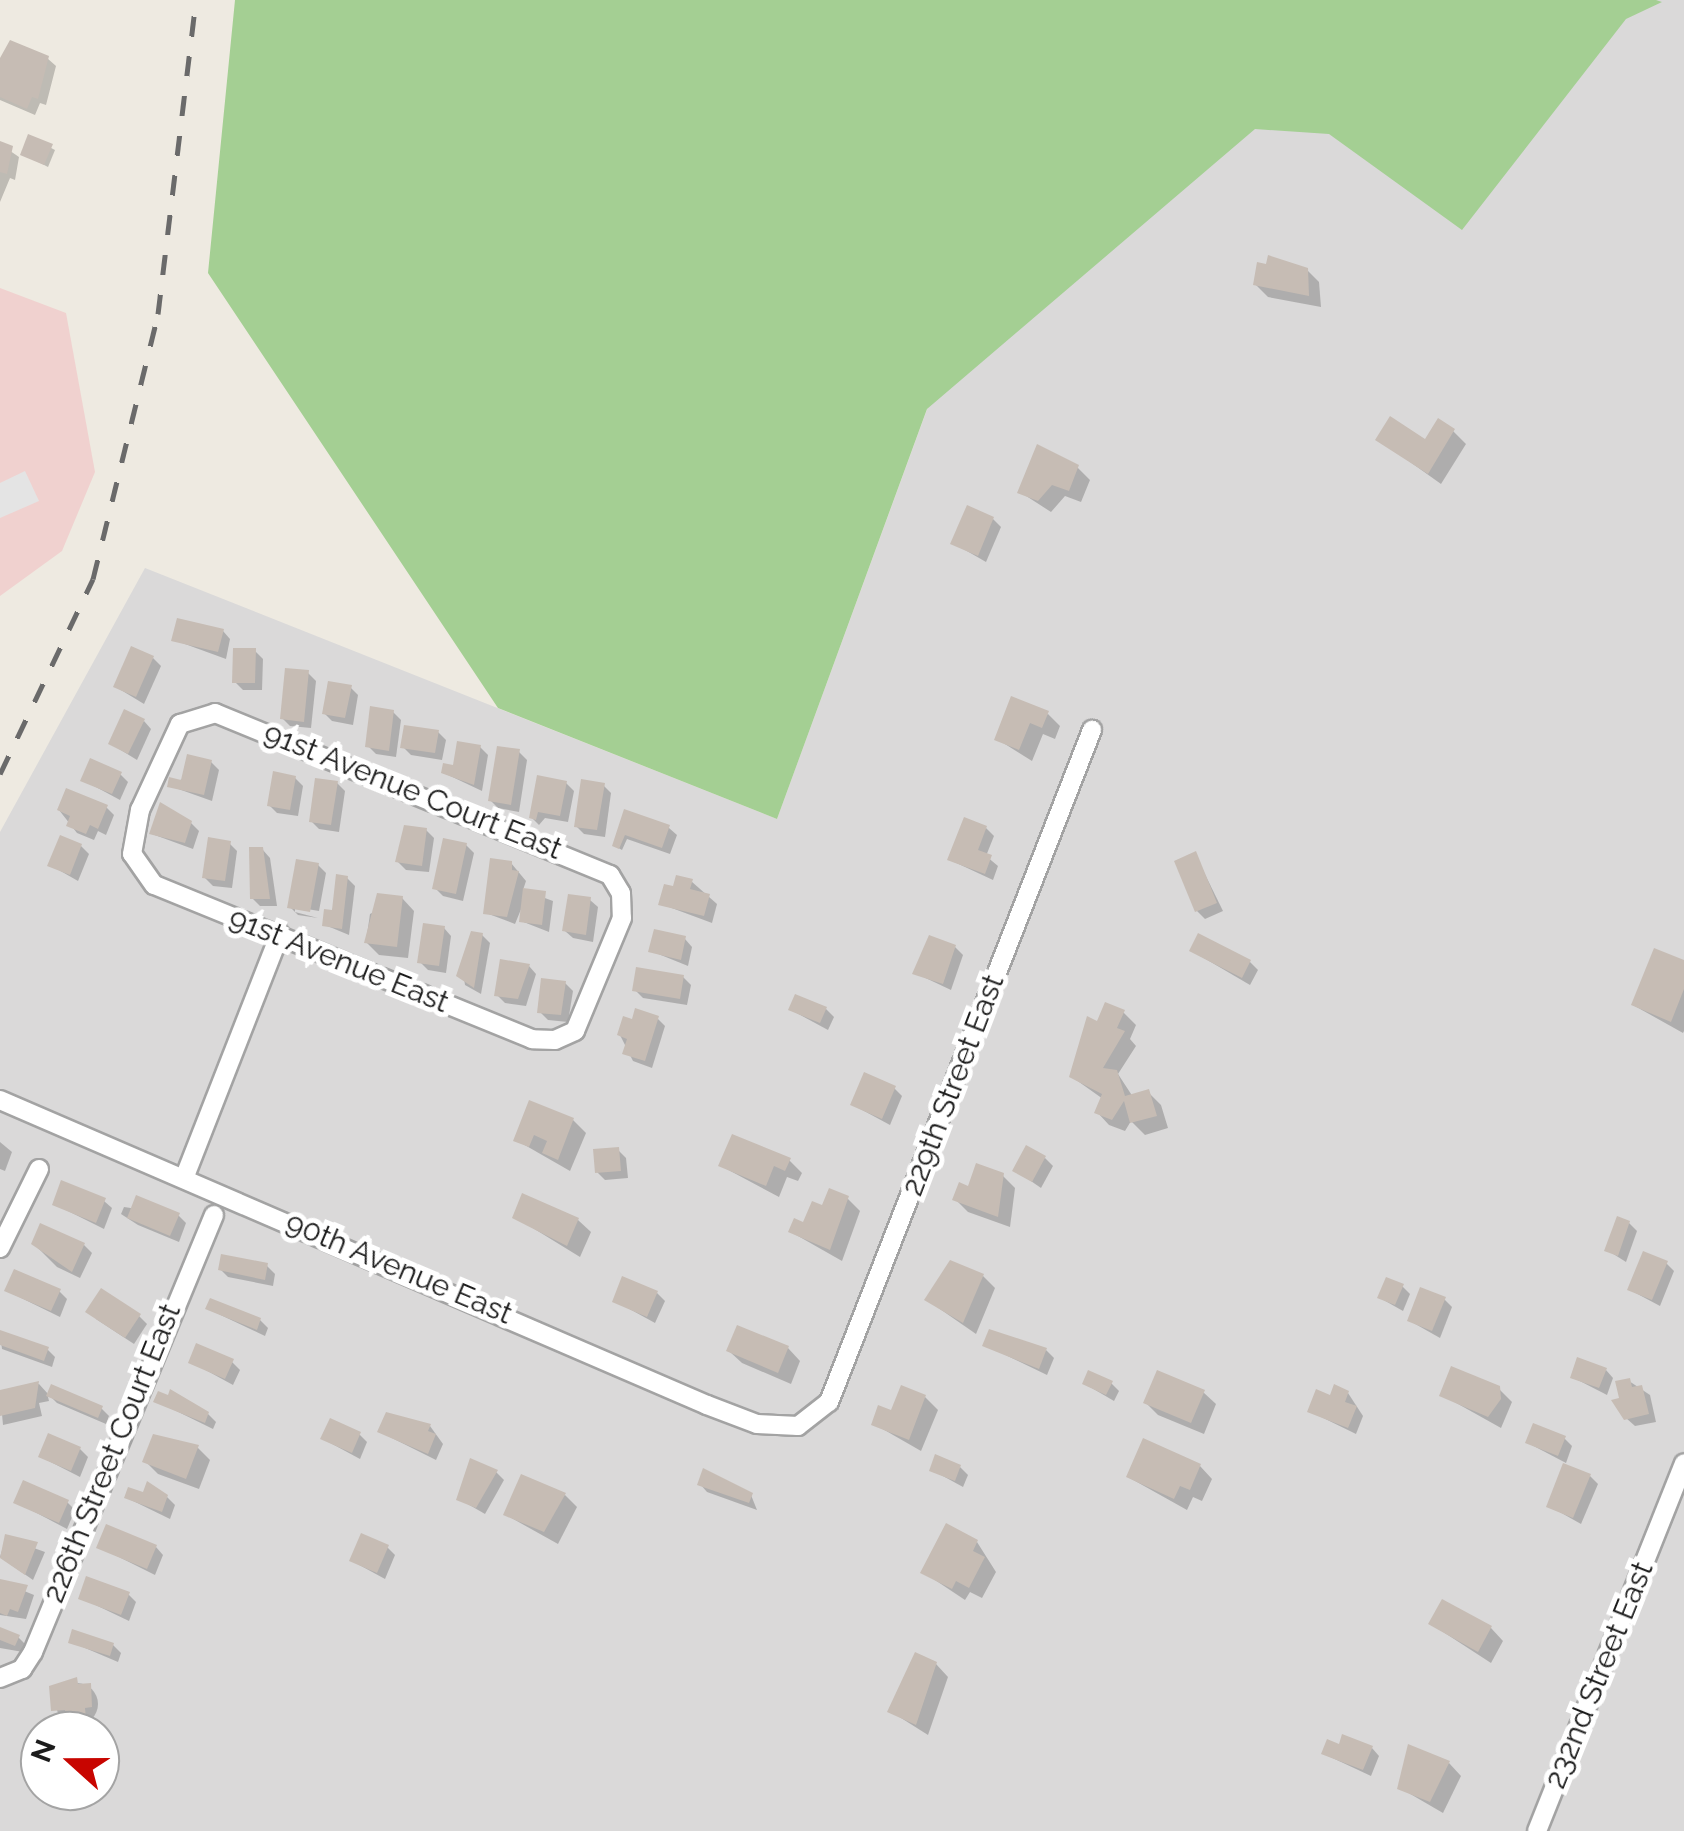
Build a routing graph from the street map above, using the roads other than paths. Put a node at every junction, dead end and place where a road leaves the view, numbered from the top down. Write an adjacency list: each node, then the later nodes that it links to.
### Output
1 (192, 717): 3 (street, 91st Avenue East); 4 (street, 91st Avenue Court East)
2 (1092, 730): 10 (street, 229th Street East)
3 (280, 934): 4 (street, 91st Avenue East); 7 (street)
4 (560, 1038)
5 (0, 1100): 7 (street, 90th Avenue East)
6 (39, 1169): 9 (street)
7 (185, 1176): 10 (street, 90th Avenue East)
8 (214, 1216): 12 (street, 226th Street Court East)
9 (0, 1248)
10 (798, 1426)
11 (1684, 1463): 13 (street, 232nd Street East)
12 (0, 1678)
13 (1537, 1831)

